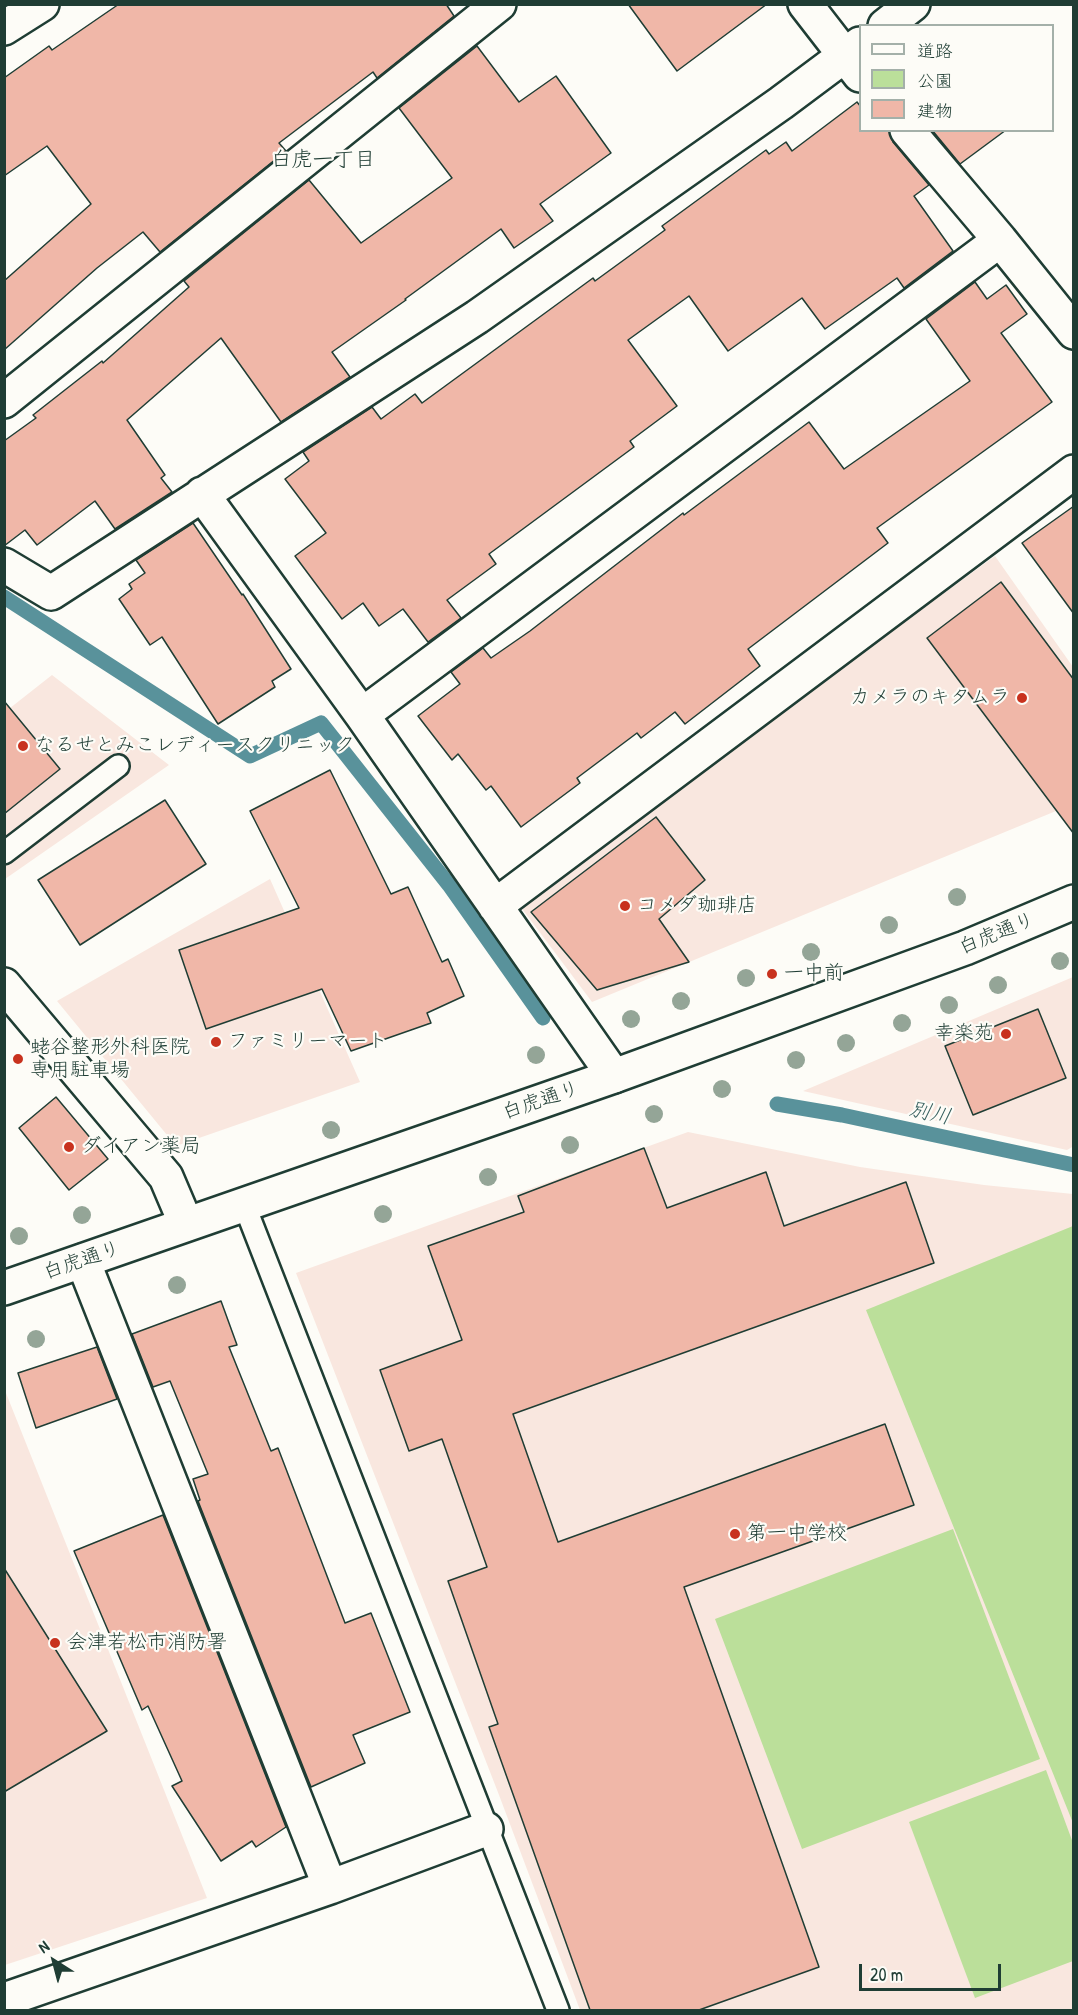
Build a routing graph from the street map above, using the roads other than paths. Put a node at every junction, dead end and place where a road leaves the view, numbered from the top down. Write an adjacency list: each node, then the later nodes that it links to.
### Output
1 (42, 4): 6 (street)
2 (499, 4): 11 (street)
3 (805, 4): 7 (street)
4 (913, 4): 5 (street)
5 (888, 24)
6 (4, 28)
7 (855, 58): 13 (street)
8 (909, 132): 9 (street)
9 (1000, 240): 10 (street); 15 (street)
10 (1074, 332)
11 (4, 401)
12 (1074, 472): 19 (street)
13 (202, 494): 14 (street); 15 (street)
14 (4, 565)
15 (362, 715): 19 (street)
16 (118, 766): 17 (lane)
17 (4, 853)
18 (1074, 902): 21 (street, 白虎通り)
19 (495, 906): 21 (street)
20 (4, 986): 23 (street)
21 (614, 1076): 22 (street, 白虎通り)
22 (244, 1204): 23 (street, 白虎通り); 26 (lane)
23 (186, 1224): 24 (street, 白虎通り)
24 (83, 1261): 25 (street, 白虎通り); 27 (street)
25 (4, 1288)
26 (486, 1829): 27 (street); 29 (lane)
27 (330, 1887): 28 (street)
28 (4, 2000)
29 (558, 2010)

